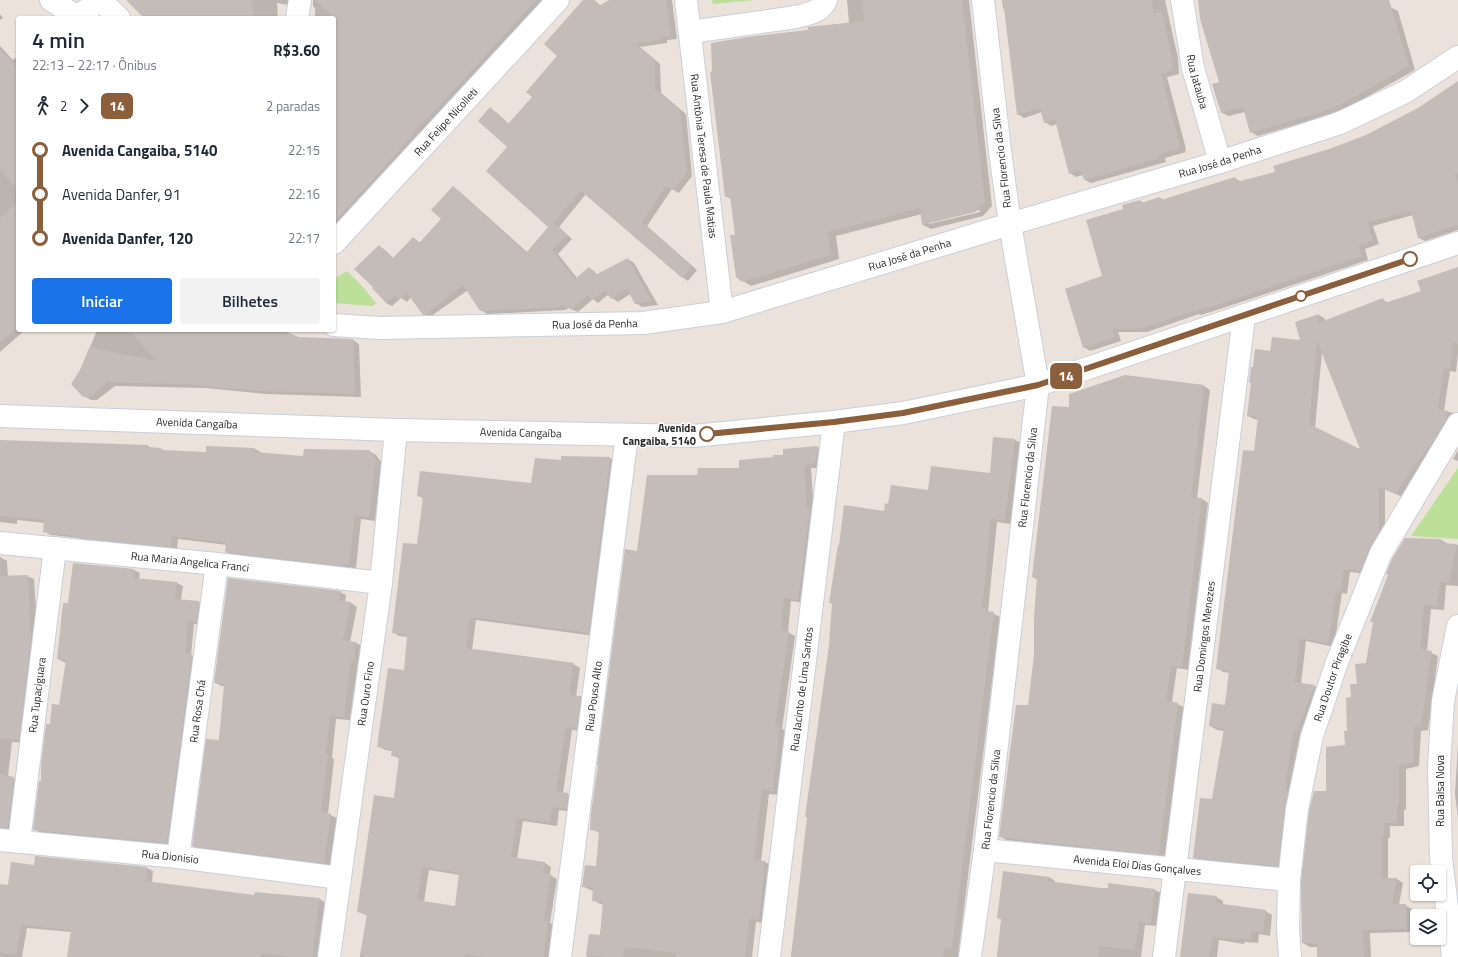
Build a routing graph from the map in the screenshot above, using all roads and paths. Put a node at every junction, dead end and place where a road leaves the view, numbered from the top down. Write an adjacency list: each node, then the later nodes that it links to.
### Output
1 (51, 0): 9 (street)
2 (101, 0): 10 (street); 11 (street)
3 (300, 0): 12 (street)
4 (558, 0): 17 (street, Rua Felipe Nicolleti)
5 (686, 0): 13 (street, Rua Antônia Teresa de Paula Matias)
6 (983, 0): 16 (street, Rua Florencio da Silva)
7 (1182, 0): 15 (street, Rua Jatauba)
8 (820, 6): 13 (street)
9 (76, 16)
10 (79, 16)
11 (117, 16)
12 (297, 16)
13 (690, 32): 19 (street, Rua Antônia Teresa de Paula Matias)
14 (1458, 57): 15 (street, Rua José da Penha)
15 (1220, 162): 16 (street, Rua José da Penha)
16 (1010, 224): 19 (street, Rua José da Penha); 22 (street, Rua Florencio da Silva)
17 (336, 241)
18 (1458, 242): 20 (street, Avenida Cangaíba)
19 (722, 312): 21 (street, Rua José da Penha)
20 (1244, 316): 22 (street, Avenida Cangaíba); 36 (street, Rua Domingos Menezes)
21 (336, 325)
22 (1038, 385): 24 (street, Avenida Cangaíba); 34 (street, Rua Florencio da Silva)
23 (0, 416): 26 (street, Avenida Cangaíba)
24 (834, 422): 27 (street, Avenida Cangaíba); 41 (street, Rua Jacinto de Lima Santos)
25 (1458, 424): 38 (street, Rua Doutor Piragibe)
26 (396, 430): 27 (street, Avenida Cangaíba); 31 (street, Rua Ouro Fino)
27 (627, 435): 40 (street, Rua Pouso Alto)
28 (0, 543): 29 (street, Rua Maria Angelica Franci)
29 (55, 548): 30 (street, Rua Maria Angelica Franci); 33 (street, Rua Tupaciguara)
30 (217, 564): 31 (street, Rua Maria Angelica Franci); 35 (street, Rua Rosa Chá)
31 (381, 583): 37 (street, Rua Ouro Fino)
32 (1458, 626): 45 (street, Rua Balsa Nova)
33 (10, 841): 35 (street, Rua Dionisio)
34 (985, 850): 36 (street, Avenida Eloi Dias Gonçalves); 42 (street, Rua Florencio da Silva)
35 (178, 858): 37 (street, Rua Dionisio)
36 (1175, 870): 38 (street, Avenida Eloi Dias Gonçalves); 43 (street, Rua Domingos Menezes)
37 (340, 878): 39 (street, Rua Ouro Fino)
38 (1288, 880): 44 (street, Rua Doutor Piragibe)
39 (329, 957)
40 (560, 957)
41 (769, 957)
42 (970, 957)
43 (1164, 957)
44 (1290, 957)
45 (1453, 957)

